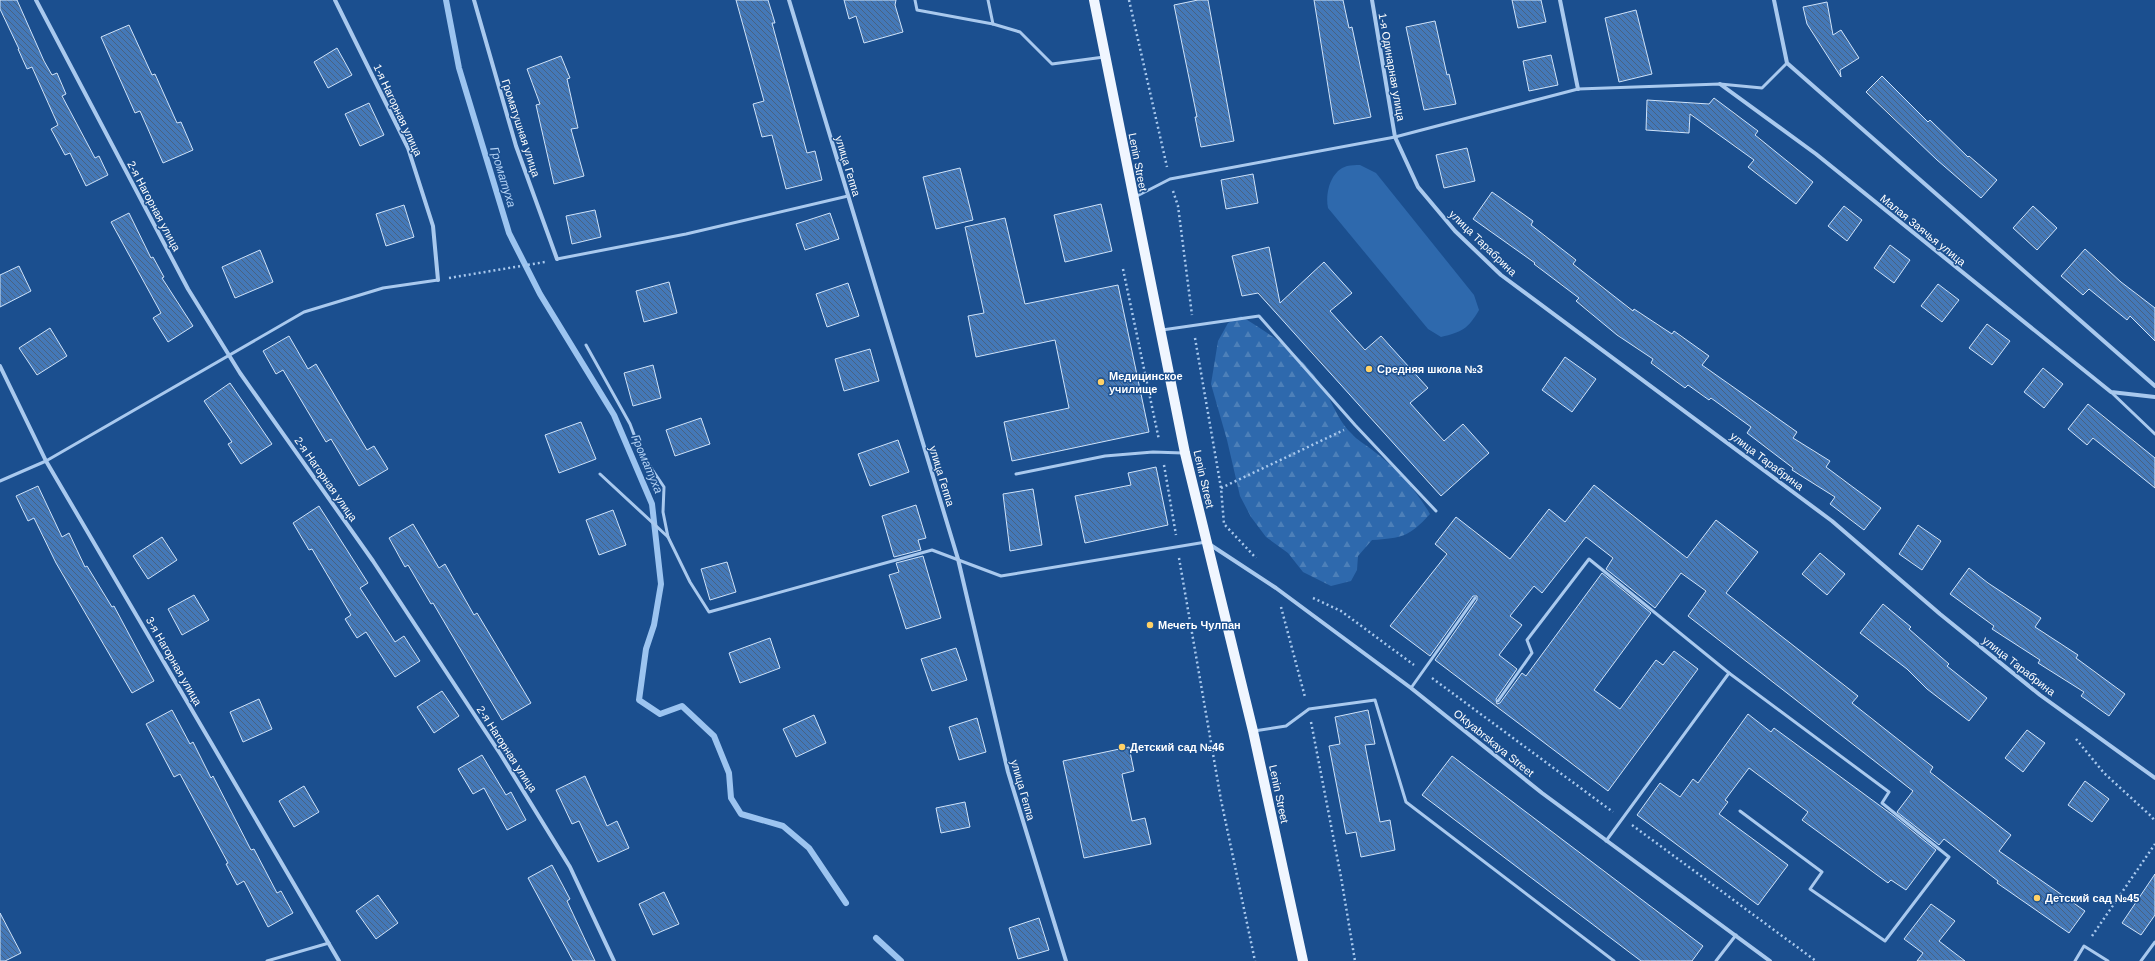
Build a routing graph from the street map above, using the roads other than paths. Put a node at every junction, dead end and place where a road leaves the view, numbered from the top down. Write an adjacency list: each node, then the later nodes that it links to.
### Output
1 (36, 0): 23 (street, 2-я Нагорная улица)
2 (335, 0): 20 (street, 1-я Нагорная улица)
3 (474, 0): 19 (street, Громатушная улица)
4 (789, 0): 17 (street, улица Геппа)
5 (914, 0): 11 (lane)
6 (988, 0): 11 (lane)
7 (1094, 0): 12 (main road, Lenin Street)
8 (1372, 0): 16 (street, 1-я Одинарная улица)
9 (1560, 0): 15 (street)
10 (1774, 0): 13 (street)
11 (993, 24): 12 (lane)
12 (1105, 57): 18 (main road, Lenin Street)
13 (1787, 63): 14 (lane); 25 (street)
14 (1720, 84): 15 (lane); 26 (street, Малая Заячья улица)
15 (1578, 89): 16 (lane)
16 (1395, 137): 18 (lane); 43 (street, улица Тарабрина)
17 (848, 196): 19 (lane); 37 (street, улица Геппа)
18 (1133, 198): 21 (main road, Lenin Street)
19 (557, 259)
20 (438, 280): 23 (lane)
21 (1160, 330): 29 (main road, Lenin Street); 34 (lane)
22 (586, 345): 35 (lane)
23 (229, 356): 30 (lane); 51 (street, 2-я Нагорная улица)
24 (0, 366): 30 (street, 3-я Нагорная улица)
25 (2155, 386)
26 (2111, 392): 27 (street); 28 (lane, Малая Заячья улица)
27 (2155, 397)
28 (2155, 434)
29 (1185, 453): 32 (lane); 36 (main road, Lenin Street)
30 (46, 461): 33 (lane); 48 (street, 3-я Нагорная улица)
31 (600, 474): 35 (lane)
32 (1016, 474)
33 (0, 480)
34 (1436, 511)
35 (668, 537): 37 (lane)
36 (1206, 542): 37 (lane); 40 (street, Oktyabrskaya Street); 42 (main road, Lenin Street)
37 (958, 559): 52 (street, улица Геппа)
38 (1475, 598): 40 (lane)
39 (1729, 673): 41 (lane); 44 (lane); 45 (lane)
40 (1411, 688): 45 (street, Oktyabrskaya Street)
41 (1498, 701)
42 (1253, 731): 53 (main road, Lenin Street); 54 (lane)
43 (2155, 778)
44 (1740, 811)
45 (1606, 841): 46 (street, Oktyabrskaya Street)
46 (1736, 935): 55 (lane); 56 (street, Oktyabrskaya Street)
47 (2155, 942): 59 (lane)
48 (329, 943): 49 (lane); 50 (street, 3-я Нагорная улица)
49 (267, 961)
50 (339, 961)
51 (614, 961)
52 (1066, 961)
53 (1303, 961)
54 (1614, 961)
55 (1716, 961)
56 (1770, 961)
57 (2075, 961): 58 (lane)
58 (2108, 961)
59 (2141, 961)

